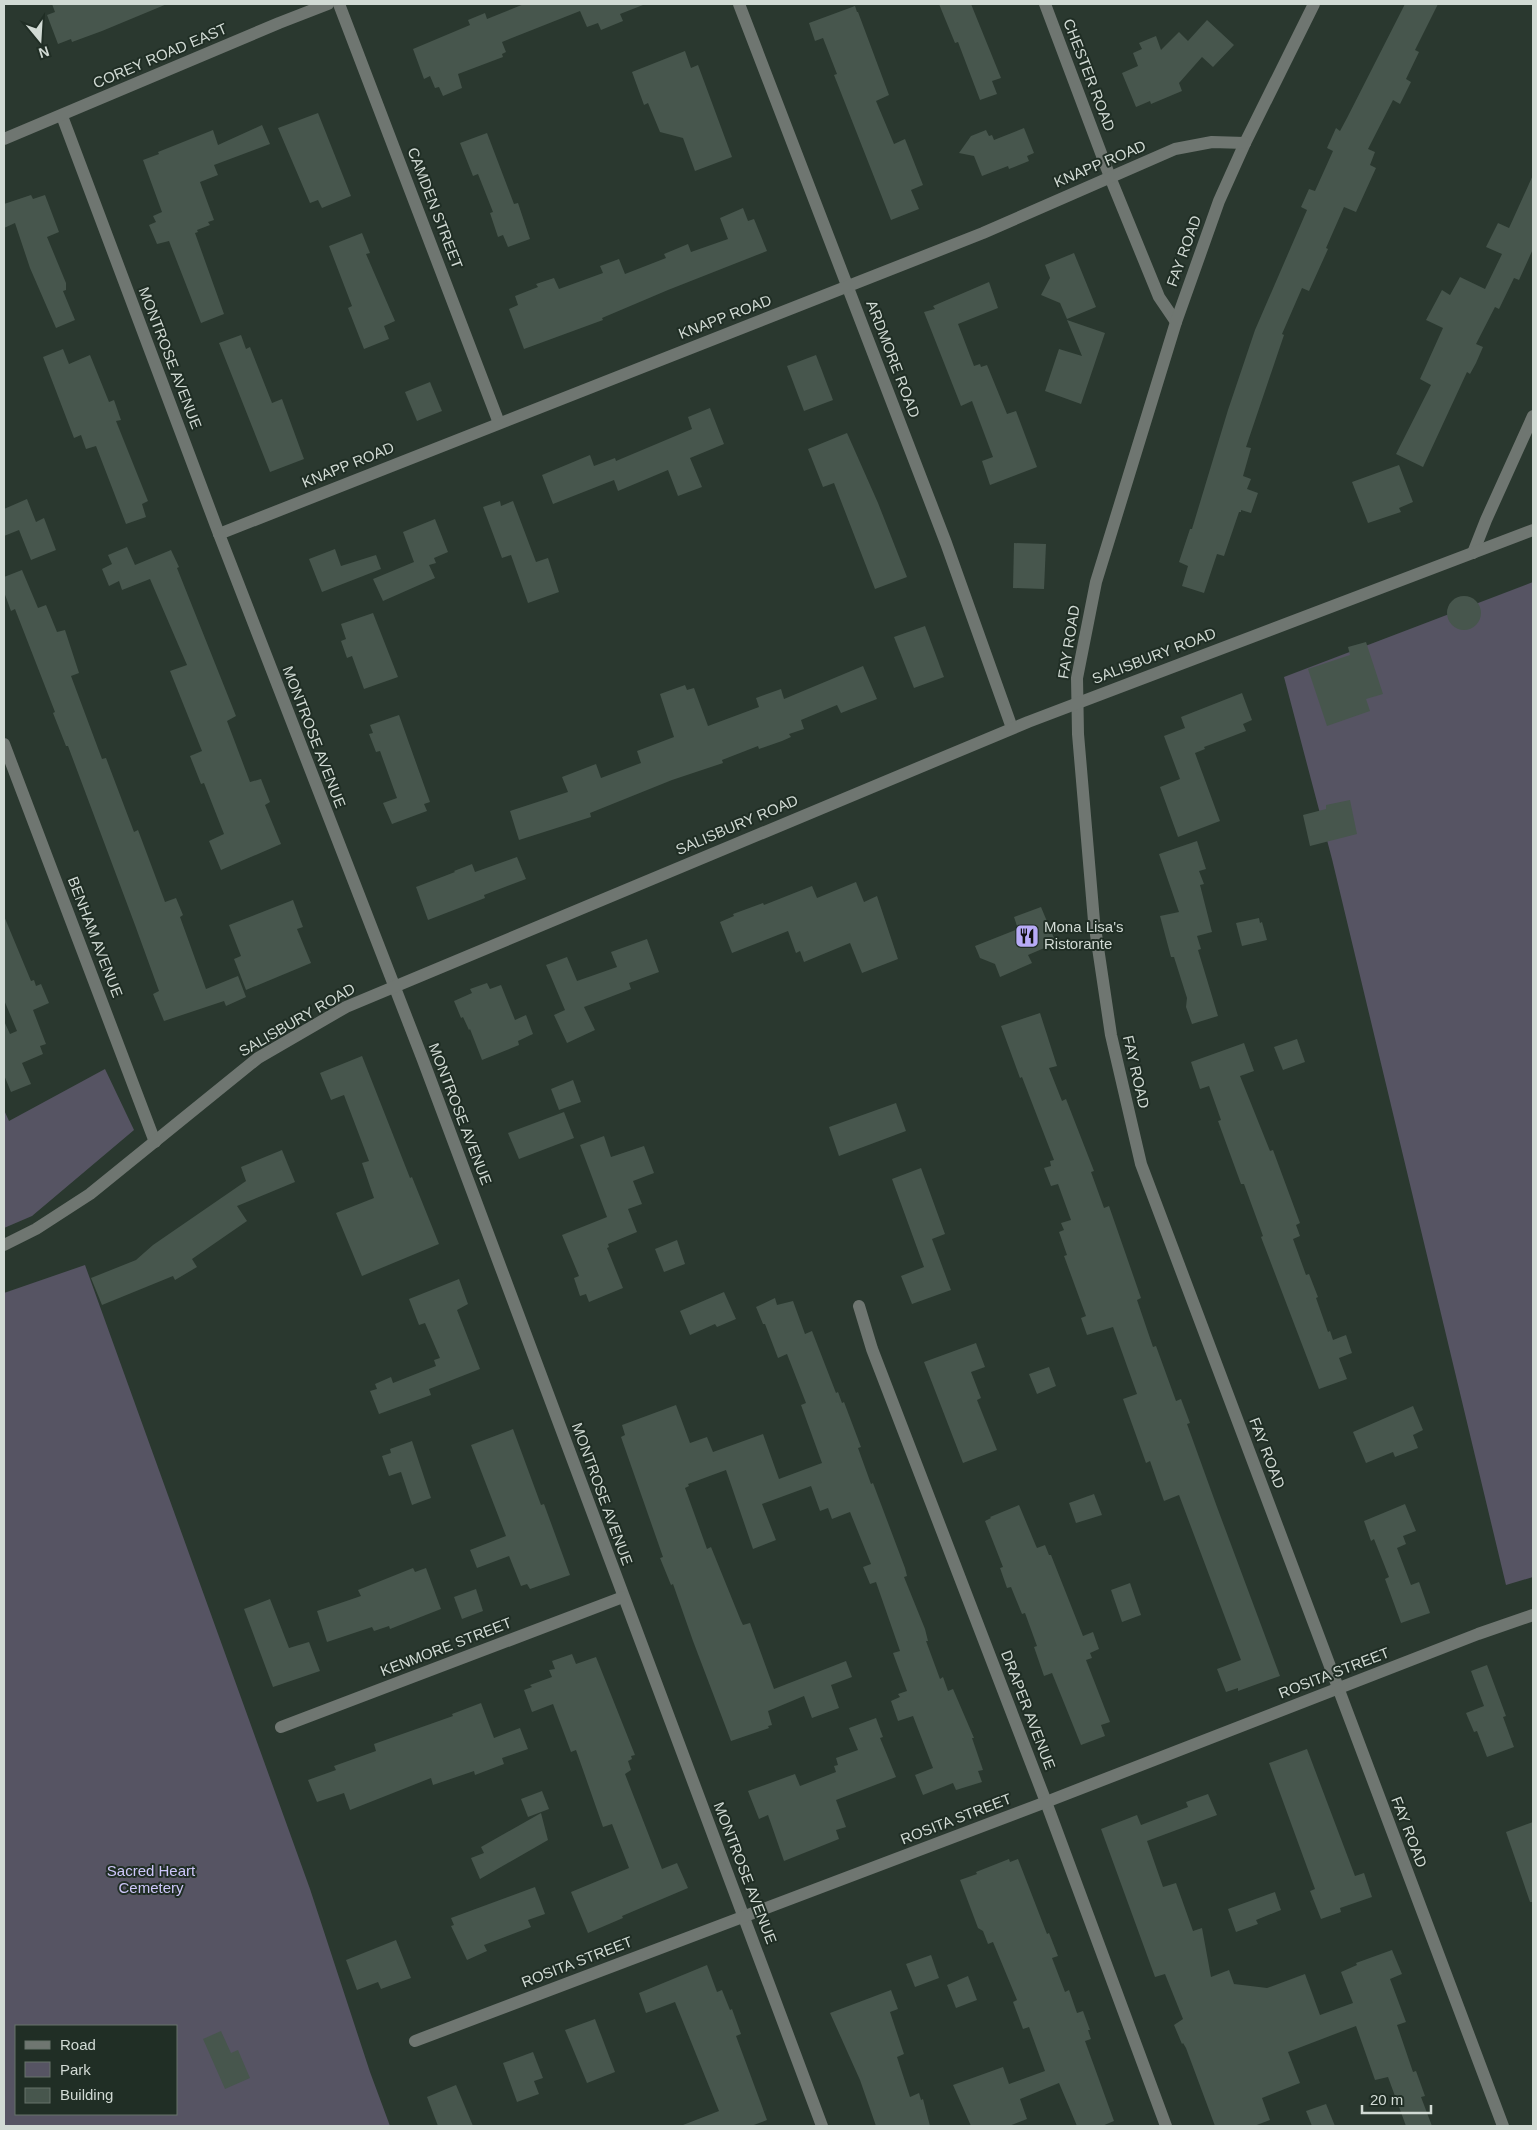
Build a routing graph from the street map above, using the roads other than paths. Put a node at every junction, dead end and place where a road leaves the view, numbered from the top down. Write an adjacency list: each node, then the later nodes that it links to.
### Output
1 (328, 4): 6 (street, COREY ROAD EAST)
2 (339, 4): 13 (street, CAMDEN STREET)
3 (739, 4): 10 (street, ARDMORE ROAD)
4 (1044, 4): 9 (street, CHESTER ROAD)
5 (1314, 4): 8 (street, FAY ROAD)
6 (62, 116): 7 (street, COREY ROAD EAST); 15 (street, MONTROSE AVENUE)
7 (4, 139)
8 (1245, 143): 9 (street, KNAPP ROAD); 11 (street, FAY ROAD)
9 (1110, 177): 10 (street, KNAPP ROAD); 11 (street, CHESTER ROAD)
10 (847, 286): 13 (street, KNAPP ROAD); 18 (street, ARDMORE ROAD)
11 (1176, 322): 17 (street, FAY ROAD)
12 (1533, 416): 16 (street)
13 (500, 423): 15 (street, KNAPP ROAD)
14 (1533, 530): 16 (street, SALISBURY ROAD)
15 (219, 534): 20 (street, MONTROSE AVENUE)
16 (1474, 553): 17 (street, SALISBURY ROAD)
17 (1078, 702): 18 (street, SALISBURY ROAD); 26 (street, FAY ROAD)
18 (1012, 728): 20 (street, SALISBURY ROAD)
19 (4, 744): 21 (street, BENHAM AVENUE)
20 (394, 986): 21 (street, SALISBURY ROAD); 24 (street, MONTROSE AVENUE)
21 (155, 1142): 22 (street, SALISBURY ROAD)
22 (4, 1245)
23 (859, 1306): 28 (street, DRAPER AVENUE)
24 (623, 1597): 27 (street, KENMORE STREET); 29 (street, MONTROSE AVENUE)
25 (1533, 1615): 26 (street, ROSITA STREET)
26 (1338, 1689): 28 (street, ROSITA STREET); 33 (street, FAY ROAD)
27 (281, 1728)
28 (1046, 1802): 29 (street, ROSITA STREET); 32 (street, DRAPER AVENUE)
29 (744, 1916): 30 (street, ROSITA STREET); 31 (street, MONTROSE AVENUE)
30 (415, 2041)
31 (822, 2126)
32 (1166, 2126)
33 (1503, 2126)

